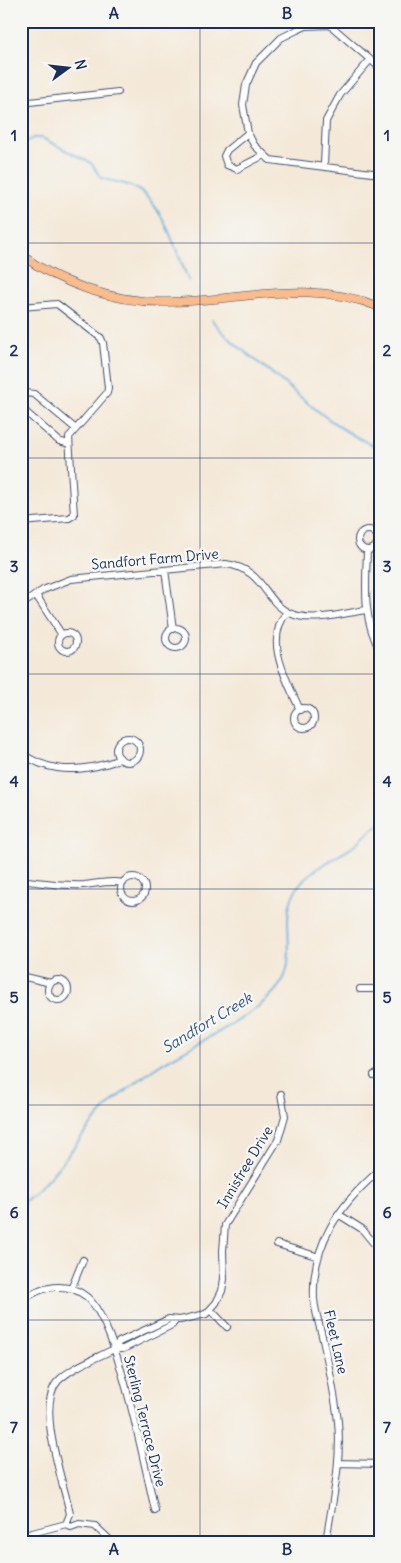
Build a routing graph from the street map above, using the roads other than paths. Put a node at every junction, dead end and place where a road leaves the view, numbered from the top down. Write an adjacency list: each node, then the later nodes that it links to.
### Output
1 (325, 23): 2 (street); 3 (street)
2 (306, 24): 7 (street)
3 (370, 60): 4 (street); 9 (street)
4 (380, 68)
5 (118, 92): 6 (street)
6 (21, 103)
7 (248, 133): 8 (street); 8 (street)
8 (264, 155): 9 (street)
9 (324, 166): 10 (street)
10 (380, 174)
11 (21, 254): 13 (main road)
12 (21, 307): 16 (street)
13 (380, 307)
14 (21, 396): 16 (street)
15 (21, 408): 17 (street)
16 (76, 429): 17 (street)
17 (69, 444): 18 (street)
18 (21, 522)
19 (367, 550): 23 (street)
20 (164, 570): 21 (street, Sandfort Farm Drive); 24 (street, Sandfort Farm Drive); 25 (street)
21 (36, 595): 22 (street, Sandfort Farm Drive); 26 (street)
22 (21, 605)
23 (366, 610): 24 (street); 27 (street)
24 (287, 612): 28 (street)
25 (173, 629)
26 (62, 635)
27 (380, 650)
28 (300, 710)
29 (21, 753): 30 (street)
30 (120, 758)
31 (21, 880): 32 (street)
32 (123, 883)
33 (21, 976): 34 (street)
34 (51, 982)
35 (360, 989): 36 (street)
36 (380, 989)
37 (281, 1094): 46 (street, Innisfree Drive)
38 (380, 1170): 39 (street, Fleet Lane)
39 (338, 1214): 41 (street); 42 (street, Fleet Lane)
40 (277, 1244): 42 (street)
41 (380, 1251)
42 (316, 1256): 49 (street, Fleet Lane)
43 (83, 1260): 44 (street)
44 (72, 1287): 45 (street); 48 (street, Sterling Terrace Drive)
45 (21, 1302)
46 (211, 1310): 47 (street); 48 (street)
47 (227, 1327)
48 (114, 1349): 51 (street, Sterling Terrace Drive); 52 (street)
49 (338, 1463): 50 (street); 57 (street, Fleet Lane)
50 (380, 1464)
51 (155, 1510)
52 (70, 1514): 53 (street); 54 (street)
53 (66, 1524): 54 (street); 55 (street)
54 (79, 1524): 56 (street)
55 (21, 1536)
56 (112, 1542)
57 (326, 1542)

